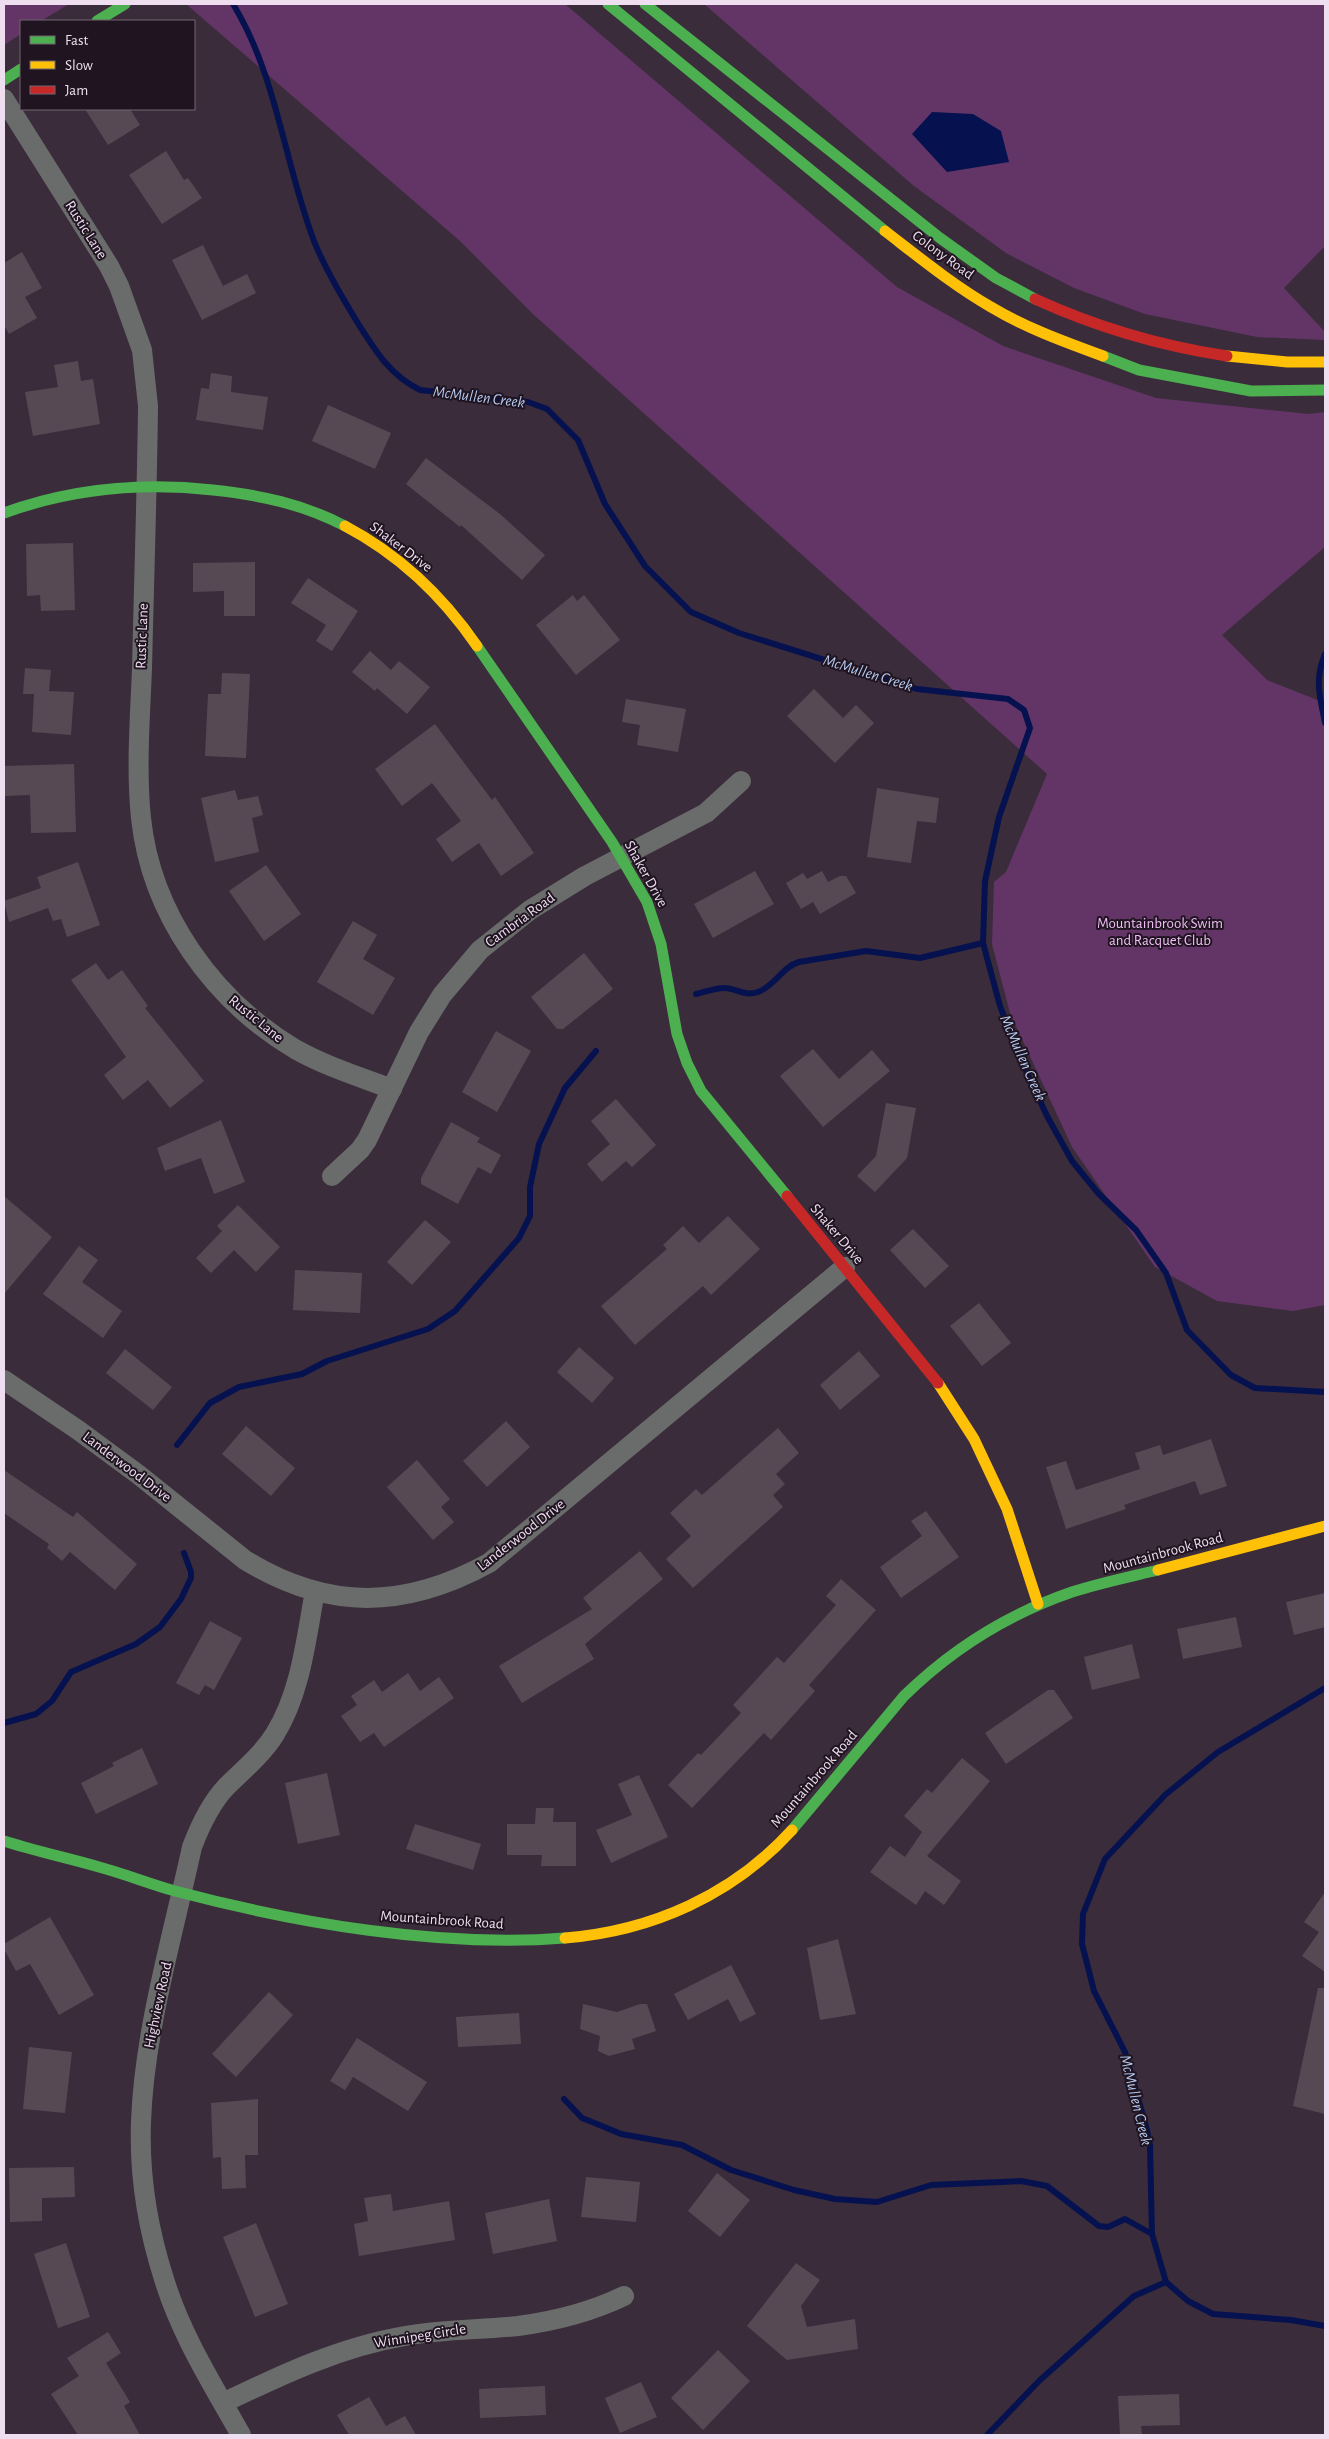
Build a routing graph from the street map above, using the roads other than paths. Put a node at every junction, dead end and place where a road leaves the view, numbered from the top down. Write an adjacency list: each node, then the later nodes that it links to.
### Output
1 (125, 4): 4 (street)
2 (608, 4): 9 (street, Colony Road)
3 (645, 4): 8 (street, Colony Road)
4 (99, 20)
5 (20, 70): 6 (street)
6 (4, 80)
7 (4, 99): 10 (street, Rustic Lane)
8 (1325, 362)
9 (1325, 390)
10 (147, 485): 11 (street, Shaker Drive); 13 (street, Shaker Drive); 14 (street, Rustic Lane)
11 (4, 513)
12 (742, 781): 13 (street, Cambria Road)
13 (620, 857): 14 (street, Cambria Road); 16 (street, Shaker Drive)
14 (392, 1089): 15 (street, Cambria Road)
15 (332, 1176)
16 (845, 1267): 19 (street, Landerwood Drive); 20 (street, Shaker Drive)
17 (4, 1380): 19 (street, Landerwood Drive)
18 (1325, 1526): 20 (street, Mountainbrook Road)
19 (314, 1591): 22 (street, Highview Road)
20 (1038, 1604): 22 (street, Mountainbrook Road)
21 (4, 1841): 22 (street, Mountainbrook Road)
22 (182, 1893): 24 (street, Highview Road)
23 (624, 2296): 24 (street, Winnipeg Circle)
24 (223, 2403): 25 (street, Highview Road)
25 (241, 2435)

